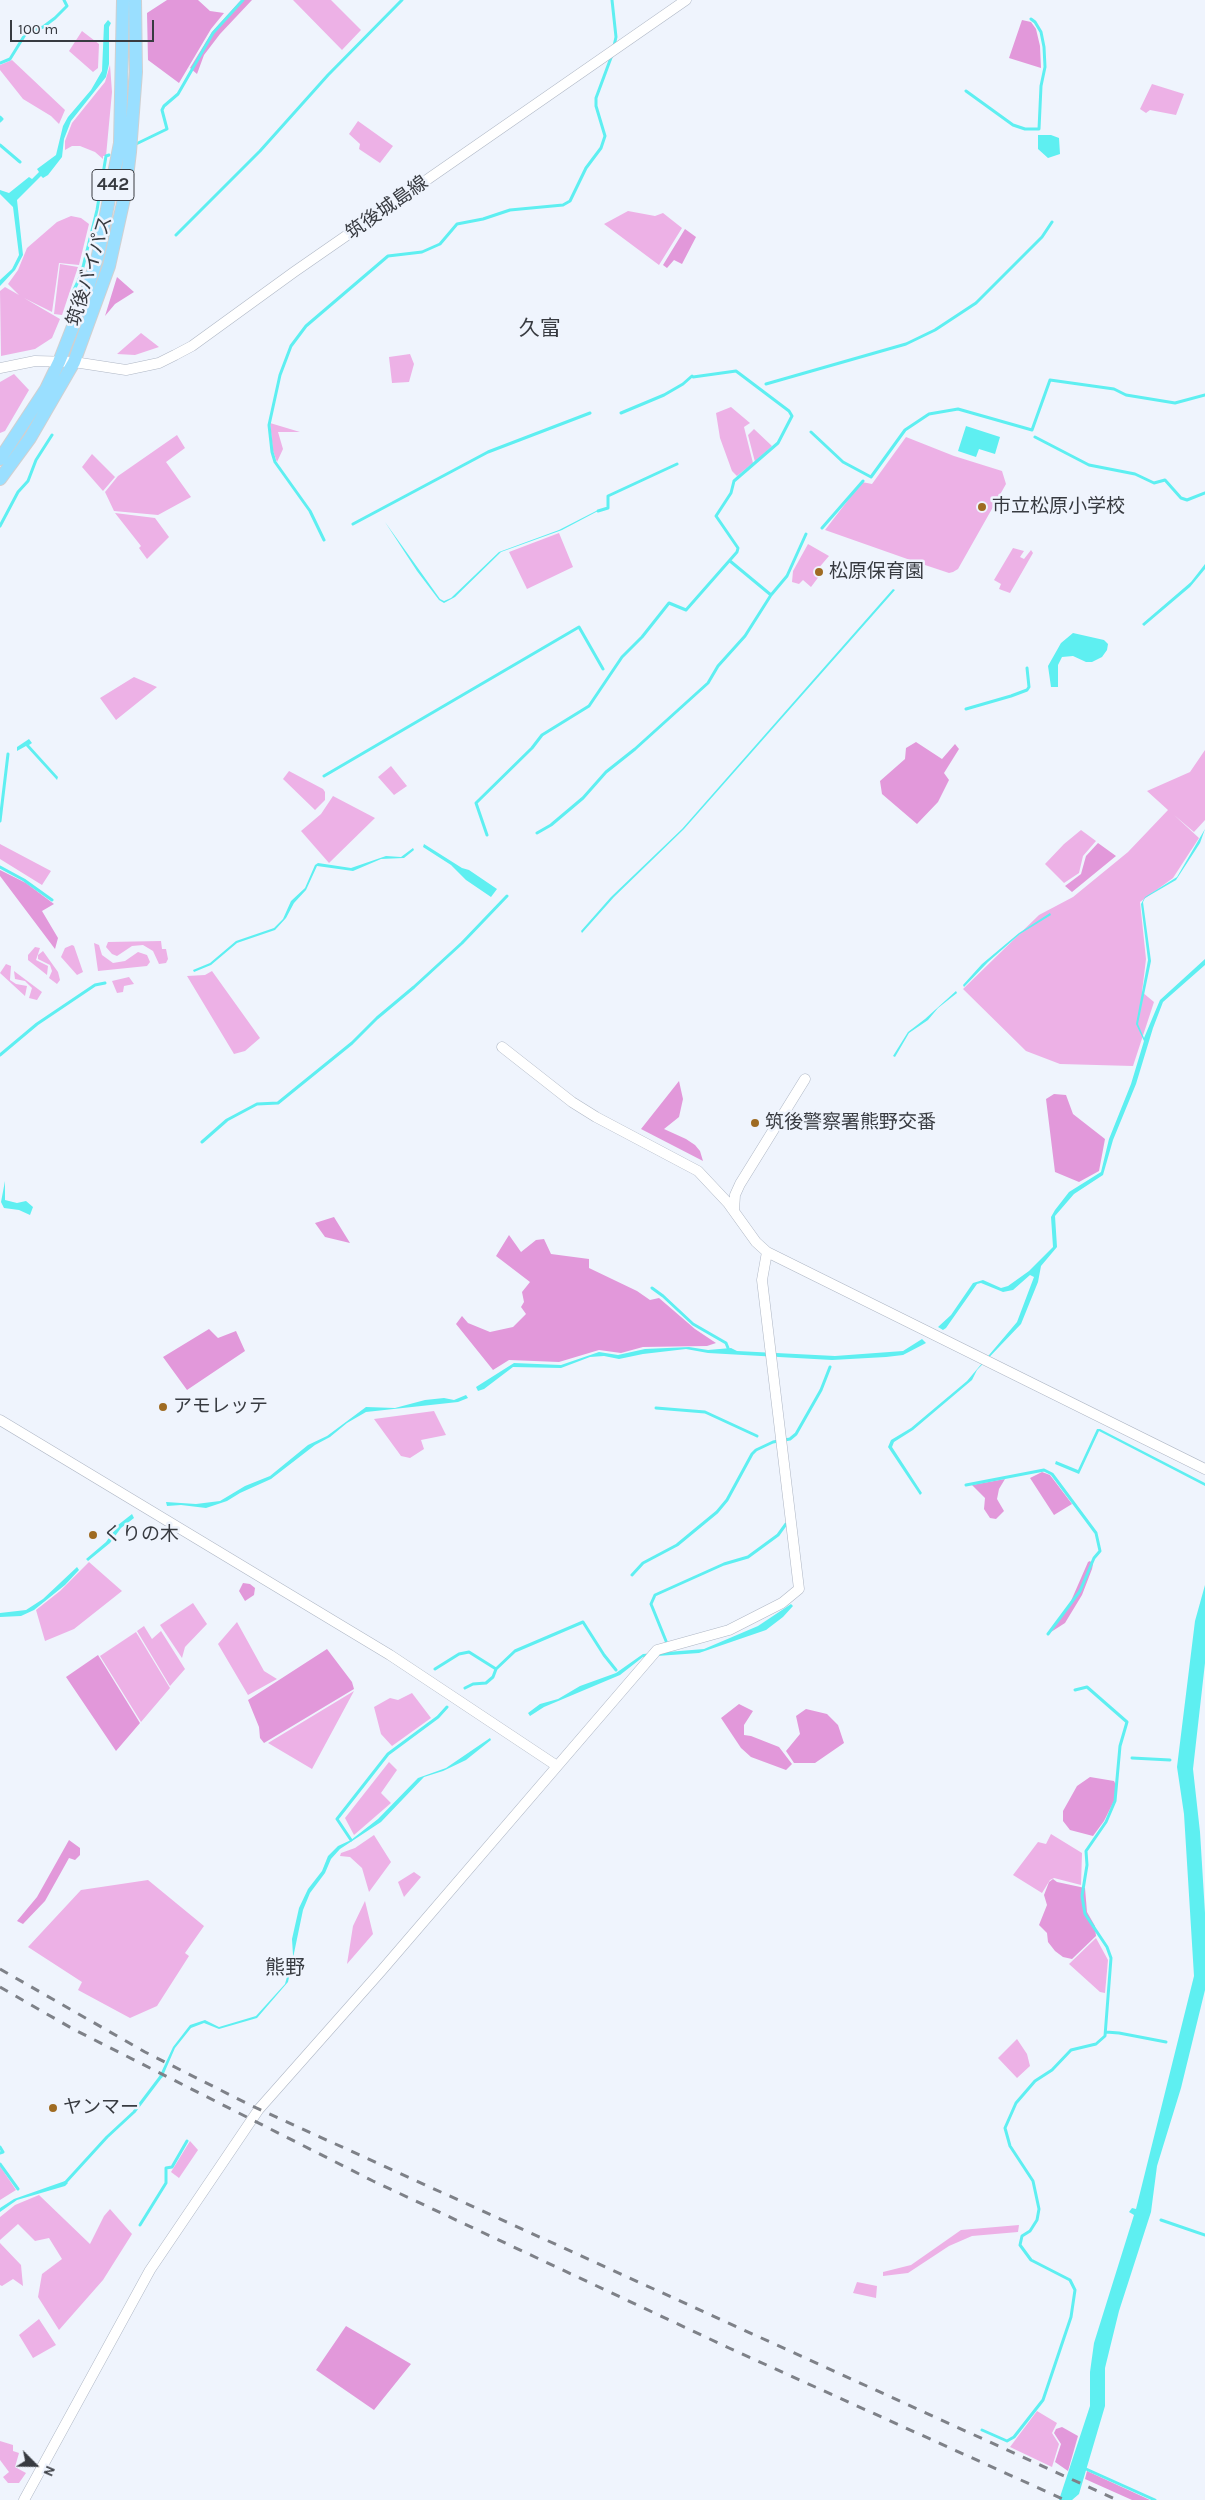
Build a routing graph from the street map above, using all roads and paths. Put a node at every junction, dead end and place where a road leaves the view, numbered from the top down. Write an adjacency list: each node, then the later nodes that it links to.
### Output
1 (123, 0): 4 (highway, 筑後バイパス / 442)
2 (135, 0): 5 (highway, 筑後バイパス / 442)
3 (686, 0): 7 (street, 筑後城島線)
4 (122, 71): 5 (highway); 6 (highway, 筑後バイパス / 442)
5 (136, 72): 7 (highway, 筑後バイパス / 442)
6 (59, 362): 7 (street, 筑後城島線); 8 (street, 筑後城島線); 9 (highway, 442)
7 (74, 362): 10 (highway, 442)
8 (0, 368)
9 (0, 459)
10 (0, 479)
11 (502, 1047): 13 (street)
12 (805, 1079): 13 (street)
13 (734, 1211): 14 (street)
14 (767, 1252): 16 (street); 17 (street)
15 (0, 1420): 17 (street)
16 (1205, 1469)
17 (557, 1766): 18 (street)
18 (24, 2500)

